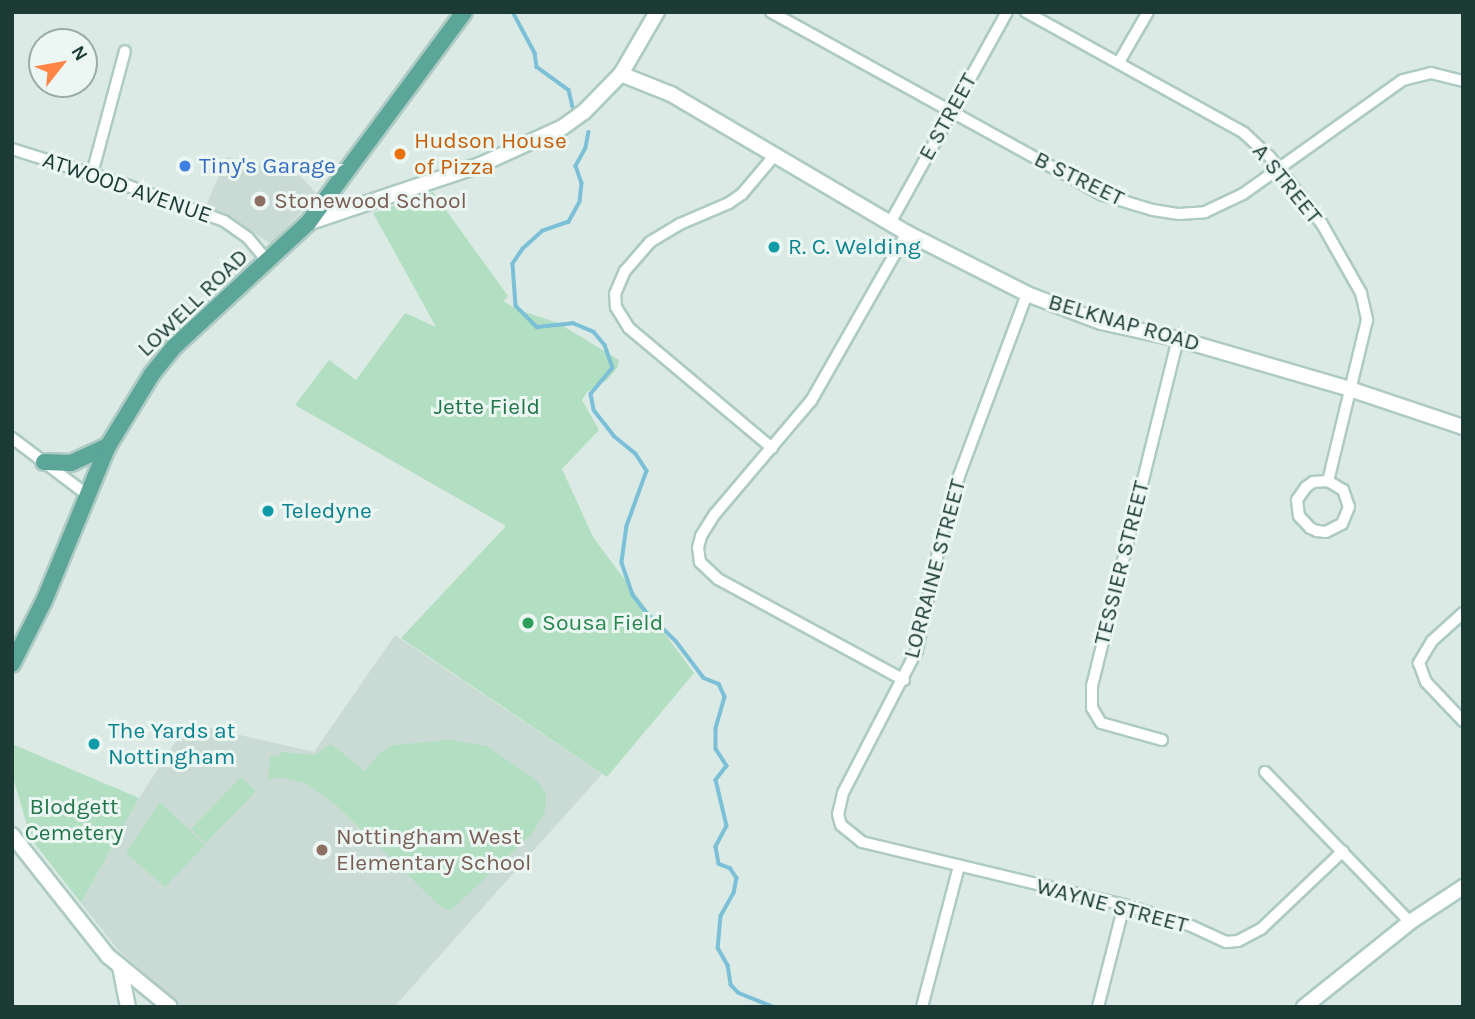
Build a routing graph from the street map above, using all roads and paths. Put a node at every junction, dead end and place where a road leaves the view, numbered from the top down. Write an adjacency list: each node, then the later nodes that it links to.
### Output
1 (464, 12): 16 (main road, LOWELL ROAD)
2 (656, 12): 9 (street)
3 (771, 12): 11 (street, B STREET)
4 (1007, 12): 11 (street, E STREET)
5 (1026, 12): 8 (street, A STREET)
6 (1148, 12): 8 (street)
7 (125, 51): 15 (street)
8 (1119, 62): 14 (street, A STREET)
9 (621, 74): 13 (street, BELKNAP ROAD); 16 (street)
10 (1463, 81): 14 (street, B STREET)
11 (951, 112): 14 (street, B STREET); 17 (street, E STREET)
12 (12, 149): 15 (street, ATWOOD AVENUE)
13 (775, 155): 17 (street, BELKNAP ROAD); 26 (street)
14 (1279, 169): 22 (street, A STREET)
15 (92, 174): 19 (street, ATWOOD AVENUE)
16 (308, 223): 19 (main road, LOWELL ROAD)
17 (890, 223): 18 (street, BELKNAP ROAD)
18 (907, 233): 20 (street, BELKNAP ROAD); 26 (street)
19 (268, 262): 25 (main road, LOWELL ROAD)
20 (1027, 294): 21 (street, BELKNAP ROAD); 32 (street, LORRAINE STREET)
21 (1178, 339): 22 (street, BELKNAP ROAD); 34 (street, TESSIER STREET)
22 (1350, 389): 23 (street, BELKNAP ROAD); 28 (street, A STREET)
23 (1463, 427)
24 (12, 438): 27 (street)
25 (108, 446): 27 (main road); 29 (main road, LOWELL ROAD)
26 (772, 448): 32 (street)
27 (44, 462): 29 (street)
28 (1328, 481): 28 (street)
29 (86, 495): 31 (main road, LOWELL ROAD)
30 (1463, 613): 33 (street)
31 (12, 664)
32 (904, 680): 36 (street, LORRAINE STREET)
33 (1463, 721)
34 (1163, 740)
35 (1265, 772): 38 (street)
36 (850, 834): 39 (street, WAYNE STREET)
37 (12, 835): 43 (street)
38 (1343, 850): 41 (street, WAYNE STREET); 42 (street)
39 (959, 866): 41 (street, WAYNE STREET); 46 (street)
40 (1463, 887): 42 (street)
41 (1124, 905): 47 (street)
42 (1410, 922): 48 (street)
43 (120, 967): 44 (street); 45 (street)
44 (128, 1007)
45 (170, 1007)
46 (922, 1007)
47 (1098, 1007)
48 (1304, 1007)

